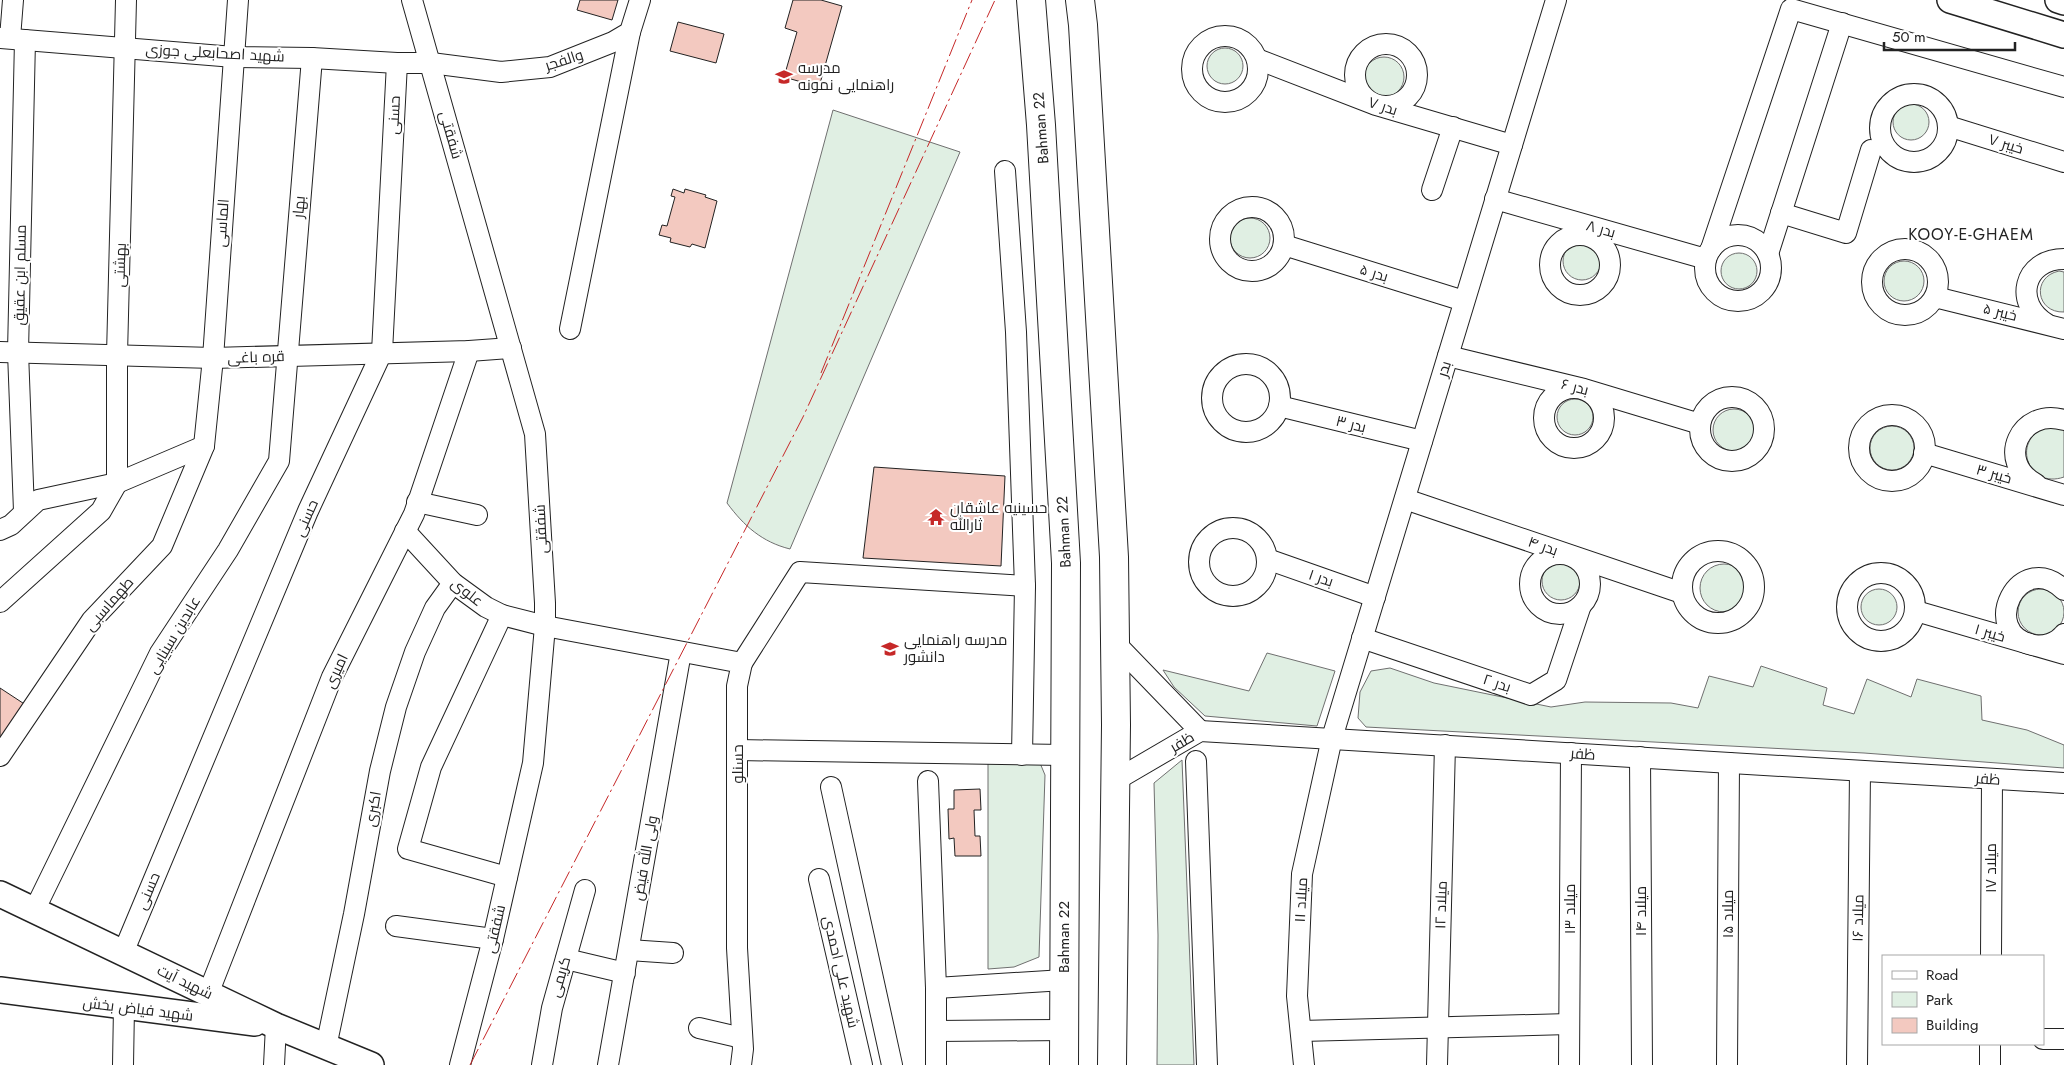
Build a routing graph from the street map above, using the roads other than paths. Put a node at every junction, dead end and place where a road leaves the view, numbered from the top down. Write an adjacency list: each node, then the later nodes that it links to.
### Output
1 (13, 0): 15 (street, مسلم ابن عقیق)
2 (126, 0): 16 (street, بهشتی)
3 (238, 0): 17 (street, الماسی)
4 (412, 0): 20 (street, شفقتی)
5 (640, 0): 13 (street)
6 (1031, 0): 90 (highway, Bahman 22)
7 (1080, 0): 78 (highway)
8 (1556, 0): 25 (street, بدر)
9 (1950, 0): 14 (main road)
10 (2058, 0): 11 (main road)
11 (2064, 2)
12 (1842, 23): 22 (street); 31 (street); 33 (street)
13 (630, 32): 20 (street, والفجر); 39 (street)
14 (2064, 35)
15 (12, 38): 16 (street, شهید اصحابعلی جوزی); 42 (street, مسلم ابن عقیق)
16 (126, 48): 17 (street, شهید اصحابعلی جوزی); 44 (street, بهشتی)
17 (234, 57): 18 (street, شهید اصحابعلی جوزی); 47 (street, الماسی)
18 (312, 58): 21 (street, شهید اصحابعلی جوزی); 45 (street, بهار)
19 (1257, 59): 24 (street, بدر ۷)
20 (431, 63): 21 (street, شهید اصحابعلی جوزی); 40 (street, شفقتی)
21 (397, 64): 43 (street, حسنی)
22 (2064, 87)
23 (1948, 126): 27 (street, خیبر ۷)
24 (1453, 127): 25 (street, بدر ۷); 29 (street)
25 (1512, 145): 30 (street, بدر)
26 (1871, 150): 31 (street)
27 (2064, 162)
28 (1005, 171): 67 (street)
29 (1432, 190)
30 (1495, 199): 33 (street, بدر ۸); 37 (street, بدر)
31 (1781, 213): 34 (street)
32 (1284, 244): 37 (street, بدر ۵)
33 (1709, 254): 34 (street); 34 (street)
34 (1768, 254)
35 (2064, 259): 38 (street)
36 (1935, 297): 38 (street, خیبر ۵)
37 (1464, 302): 46 (street, بدر)
38 (2058, 326)
39 (570, 329)
40 (511, 348): 41 (street, قره باغی); 75 (street, شفقتی)
41 (469, 351): 43 (street, قره باغی); 59 (street, امیری)
42 (9, 352): 44 (street, قره باغی); 60 (street, مسلم ابن عقیق)
43 (382, 352): 45 (street, قره باغی); 108 (street, حسنی)
44 (118, 355): 47 (street, قره باغی); 54 (street, بهشتی)
45 (286, 356): 47 (street, قره باغی); 104 (street, عابدین سینایی)
46 (1448, 356): 50 (street, بدر ۶); 51 (street, بدر)
47 (213, 358): 52 (street, الماسی)
48 (1280, 406): 51 (street, بدر ۳)
49 (2064, 420): 56 (street)
50 (1700, 424)
51 (1422, 441): 58 (street, بدر)
52 (204, 446): 54 (street); 89 (street, طهماسبی)
53 (1924, 453): 56 (street, خیبر ۳)
54 (117, 483): 60 (street); 71 (street)
55 (2064, 486): 56 (street)
56 (2042, 488): 57 (street, خیبر ۳)
57 (2064, 495)
58 (1404, 499): 64 (street, بدر ۴); 70 (street, بدر)
59 (417, 502): 61 (street); 63 (street, امیری)
60 (24, 511): 62 (street)
61 (477, 515)
62 (0, 530)
63 (405, 531): 66 (street, علوی); 116 (street, امیری)
64 (1568, 554): 69 (street, بدر ۴); 72 (street); 72 (street)
65 (1267, 559): 70 (street, بدر ۱)
66 (453, 583): 74 (street, علوی); 129 (street, اکبری)
67 (1025, 586): 82 (street); 88 (street)
68 (2064, 590): 79 (street)
69 (1682, 593)
70 (1375, 597): 77 (street, بدر)
71 (0, 602)
72 (1580, 608): 77 (street, بدر ۲)
73 (1916, 611): 79 (street, خیبر ۱)
74 (502, 615): 75 (street, علوی); 100 (street)
75 (545, 626): 80 (street); 100 (street, شفقتی)
76 (2064, 634): 79 (street)
77 (1362, 638): 84 (street, بدر)
78 (1115, 643): 83 (street); 96 (highway)
79 (2026, 643): 81 (street, خیبر ۱)
80 (681, 652): 82 (street); 107 (street, ولی الله فیض)
81 (2064, 654)
82 (742, 663): 86 (street, حسنلو)
83 (1200, 731): 84 (street, ظفر); 96 (street, ظفر)
84 (1332, 738): 85 (street, ظفر); 124 (street, میلاد ۱۱)
85 (1445, 745): 87 (street, ظفر); 121 (street, میلاد ۱۲)
86 (738, 750): 88 (street); 125 (street, حسنلو)
87 (1572, 753): 91 (street, ظفر); 118 (street, میلاد ۱۳)
88 (1022, 755): 90 (street)
89 (0, 756)
90 (1064, 756): 113 (highway, Bahman 22)
91 (1640, 757): 93 (street, ظفر); 146 (street, میلاد ۱۴)
92 (1196, 762): 142 (street)
93 (1729, 763): 94 (street, ظفر); 147 (street, میلاد ۱۵)
94 (1860, 771): 95 (street, ظفر); 148 (street, میلاد ۱۶)
95 (1992, 779): 98 (street, ظفر); 110 (street, میلاد ۱۷)
96 (1116, 780): 141 (highway)
97 (928, 781): 114 (street)
98 (2064, 784)
99 (831, 787): 138 (street)
100 (507, 877): 106 (street, شفقتی)
101 (819, 879): 137 (street, شهید علی احمدی)
102 (585, 890): 111 (street, کریمی)
103 (0, 894): 104 (main road, شهید آیت)
104 (34, 910): 108 (main road, شهید آیت)
105 (396, 926): 106 (street)
106 (493, 939): 133 (street, شفقتی)
107 (630, 950): 109 (street); 112 (street, ولی الله فیض)
108 (123, 952): 116 (main road, شهید آیت)
109 (673, 954)
110 (1991, 955)
111 (566, 958): 112 (street); 134 (street, کریمی)
112 (625, 973): 135 (street, ولی الله فیض)
113 (1064, 980): 114 (street); 122 (highway, Bahman 22)
114 (936, 988): 123 (street)
115 (0, 990): 117 (main road, شهید فیاض بخش)
116 (208, 994): 119 (main road, شهید آیت)
117 (124, 1007): 119 (main road, شهید فیاض بخش); 130 (street)
118 (1569, 1024): 121 (street); 145 (street, میلاد ۱۳)
119 (276, 1026): 129 (main road, شهید آیت); 131 (street)
120 (699, 1028): 125 (street)
121 (1437, 1028): 124 (street); 144 (street, میلاد ۱۲)
122 (1064, 1030): 123 (street); 140 (highway, Bahman 22)
123 (936, 1031): 139 (street)
124 (1301, 1031): 143 (street, میلاد ۱۱)
125 (742, 1038): 136 (street, حسنلو)
126 (2044, 1039): 127 (street)
127 (2064, 1039)
128 (1990, 1045): 149 (street)
129 (326, 1047): 132 (main road, شهید آیت)
130 (122, 1065)
131 (274, 1065)
132 (372, 1065)
133 (460, 1065)
134 (542, 1065)
135 (608, 1065)
136 (741, 1065)
137 (862, 1065)
138 (892, 1065)
139 (936, 1065)
140 (1064, 1065)
141 (1112, 1065)
142 (1206, 1065)
143 (1304, 1065)
144 (1437, 1065)
145 (1569, 1065)
146 (1642, 1065)
147 (1727, 1065)
148 (1857, 1065)
149 (1990, 1065)

